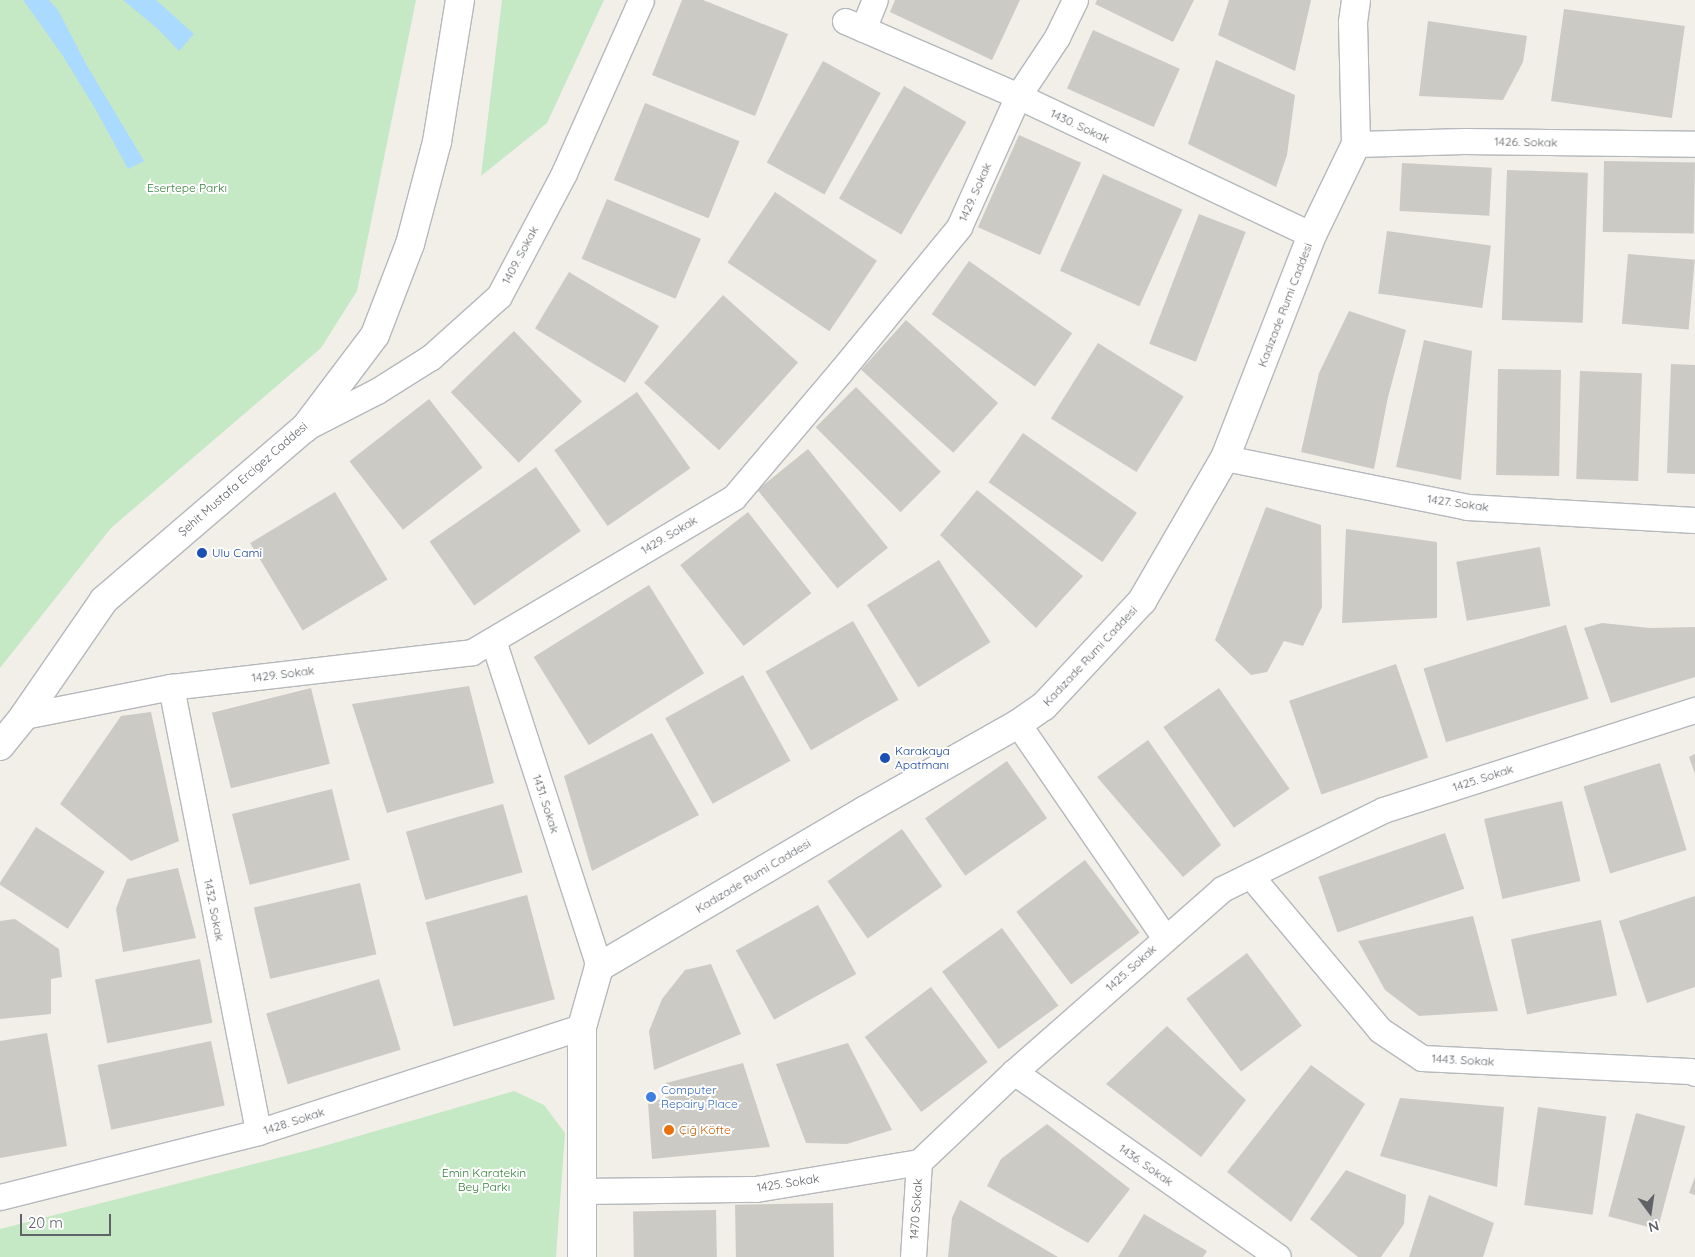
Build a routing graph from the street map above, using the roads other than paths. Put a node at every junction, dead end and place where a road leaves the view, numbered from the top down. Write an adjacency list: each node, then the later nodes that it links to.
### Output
1 (460, 0): 10 (street, Şehit Mustafa Ercigez Caddesi)
2 (641, 0): 10 (street, 1409. Sokak)
3 (875, 0): 6 (street, 1430. Sokak)
4 (1074, 0): 6 (street, 1429. Sokak)
5 (1356, 0): 7 (street, Kadızade Rumi Caddesi)
6 (1018, 96): 9 (street, 1430. Sokak); 13 (street, 1429. Sokak)
7 (1356, 144): 8 (street, 1426. Sokak); 9 (street, Kadızade Rumi Caddesi)
8 (1695, 144)
9 (1312, 235): 11 (street, Kadızade Rumi Caddesi)
10 (305, 428): 16 (street, Şehit Mustafa Ercigez Caddesi)
11 (1225, 458): 12 (street, 1427. Sokak); 17 (street, Kadızade Rumi Caddesi)
12 (1695, 520)
13 (493, 640): 14 (street, 1429. Sokak); 21 (street, 1431. Sokak)
14 (171, 687): 16 (street, 1429. Sokak); 25 (street, 1432. Sokak)
15 (1695, 710): 19 (street, 1425. Sokak)
16 (24, 716): 18 (street, Şehit Mustafa Ercigez Caddesi)
17 (1018, 724): 20 (street); 21 (street, Kadızade Rumi Caddesi)
18 (0, 746)
19 (1250, 875): 20 (street, 1425. Sokak); 23 (street, 1443. Sokak)
20 (1165, 938): 24 (street, 1425. Sokak)
21 (599, 967): 22 (street)
22 (582, 1027): 25 (street, 1428. Sokak); 27 (street)
23 (1693, 1070)
24 (1014, 1072): 26 (street, 1425. Sokak); 31 (street, 1436. Sokak)
25 (258, 1132): 28 (street, 1428. Sokak)
26 (919, 1162): 27 (street, 1425. Sokak); 30 (street, 1470 Sokak)
27 (582, 1191): 29 (street)
28 (0, 1197)
29 (582, 1257)
30 (913, 1257)
31 (1278, 1257)

